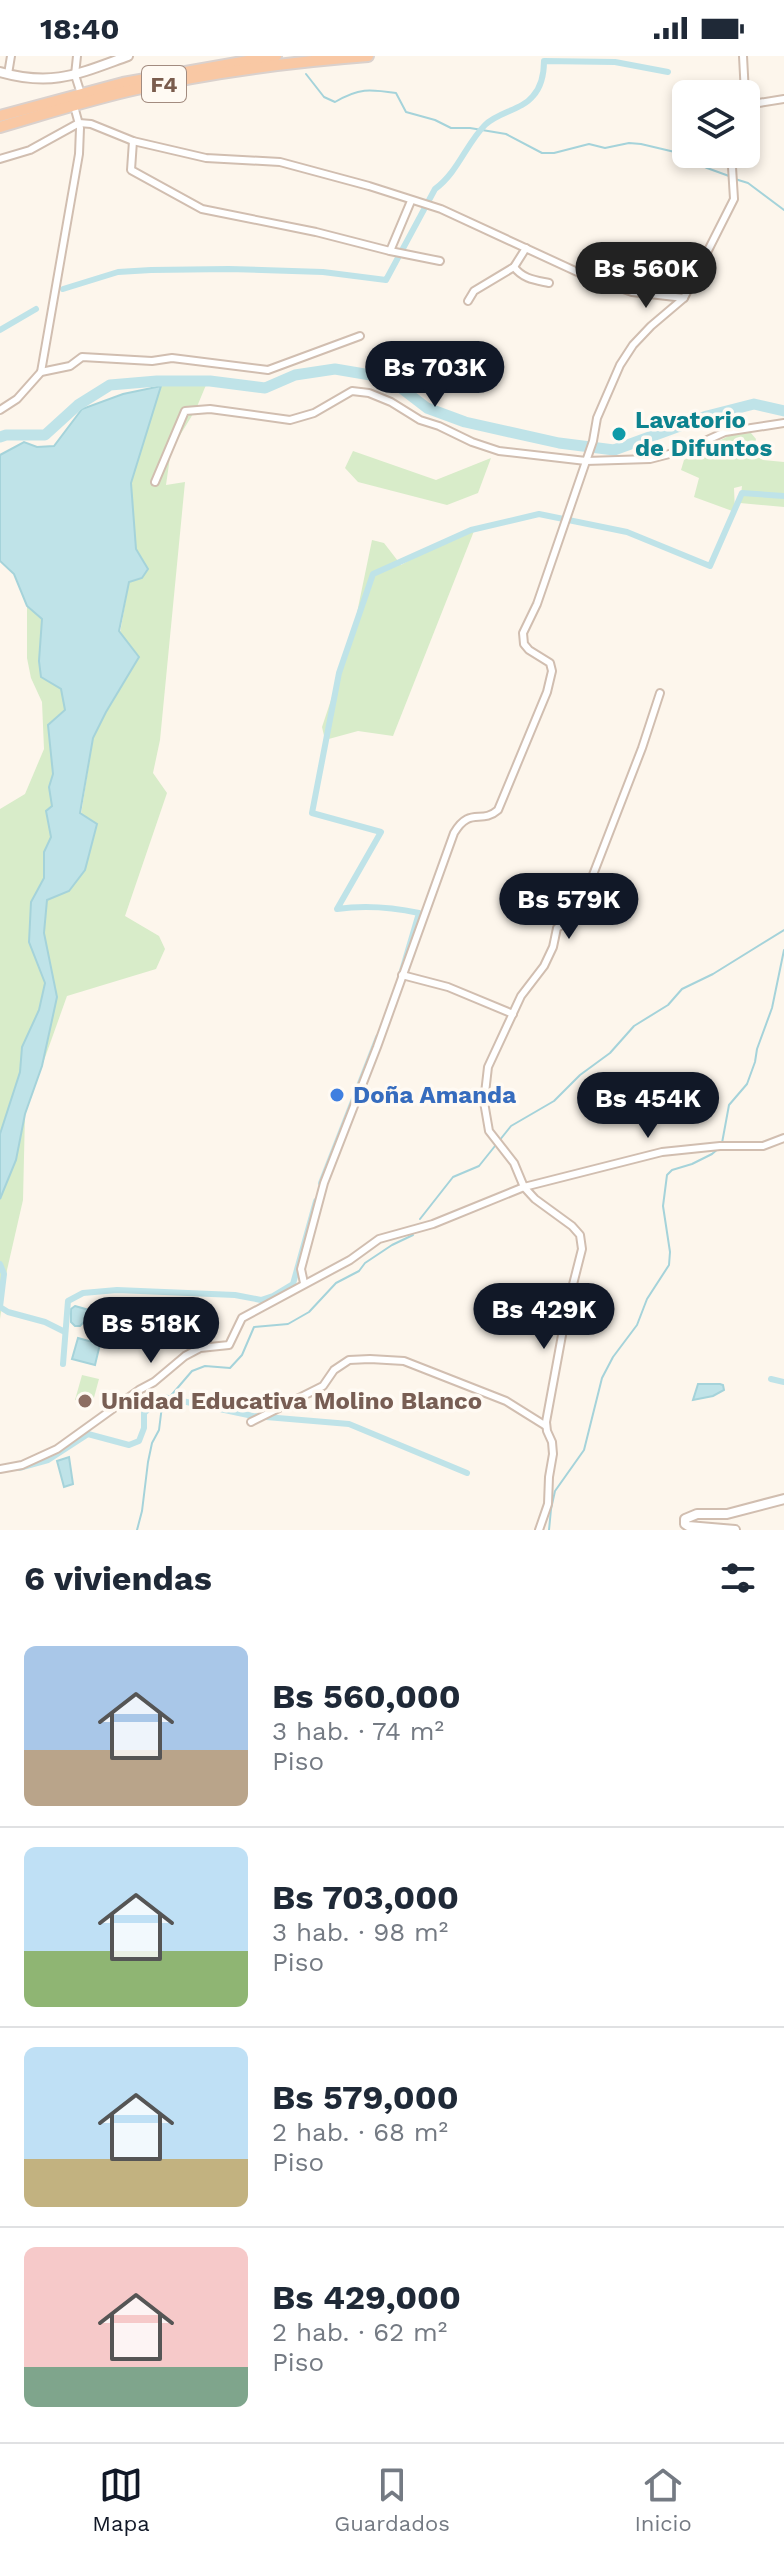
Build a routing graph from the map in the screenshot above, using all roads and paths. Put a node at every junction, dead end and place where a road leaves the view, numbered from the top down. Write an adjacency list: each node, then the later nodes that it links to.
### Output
1 (11, 56): 8 (street)
2 (77, 56): 9 (street)
3 (128, 56): 9 (street)
4 (276, 56): 11 (highway, F4)
5 (368, 56): 7 (highway, F4)
6 (743, 56): 10 (street)
7 (331, 57): 14 (highway, F4)
8 (4, 73): 9 (street)
9 (75, 75): 11 (street)
10 (744, 80)
11 (81, 94): 15 (highway, F4)
12 (784, 99): 13 (street)
13 (760, 103)
14 (74, 106): 16 (street); 17 (highway, F4)
15 (0, 116)
16 (79, 123): 18 (street); 19 (street); 30 (street)
17 (0, 127)
18 (133, 141): 21 (street); 23 (street)
19 (0, 159)
20 (733, 168): 27 (street)
21 (411, 201): 22 (street); 23 (street)
22 (526, 248): 25 (street); 27 (street)
23 (390, 251): 24 (street)
24 (440, 261)
25 (514, 267): 26 (street); 28 (street)
26 (549, 283)
27 (684, 298): 33 (street)
28 (468, 301)
29 (360, 336): 30 (street)
30 (41, 372): 31 (street)
31 (0, 410)
32 (784, 423): 33 (street)
33 (586, 461): 34 (street); 36 (street)
34 (155, 482)
35 (660, 693): 37 (street)
36 (402, 975): 37 (street); 40 (street)
37 (513, 1014): 39 (street)
38 (784, 1138): 39 (street)
39 (524, 1187): 40 (street); 42 (street)
40 (304, 1283): 43 (street)
41 (251, 1422): 42 (street)
42 (546, 1426): 46 (street)
43 (0, 1469)
44 (784, 1499): 45 (street)
45 (682, 1527): 47 (street)
46 (539, 1530)
47 (735, 1530)

